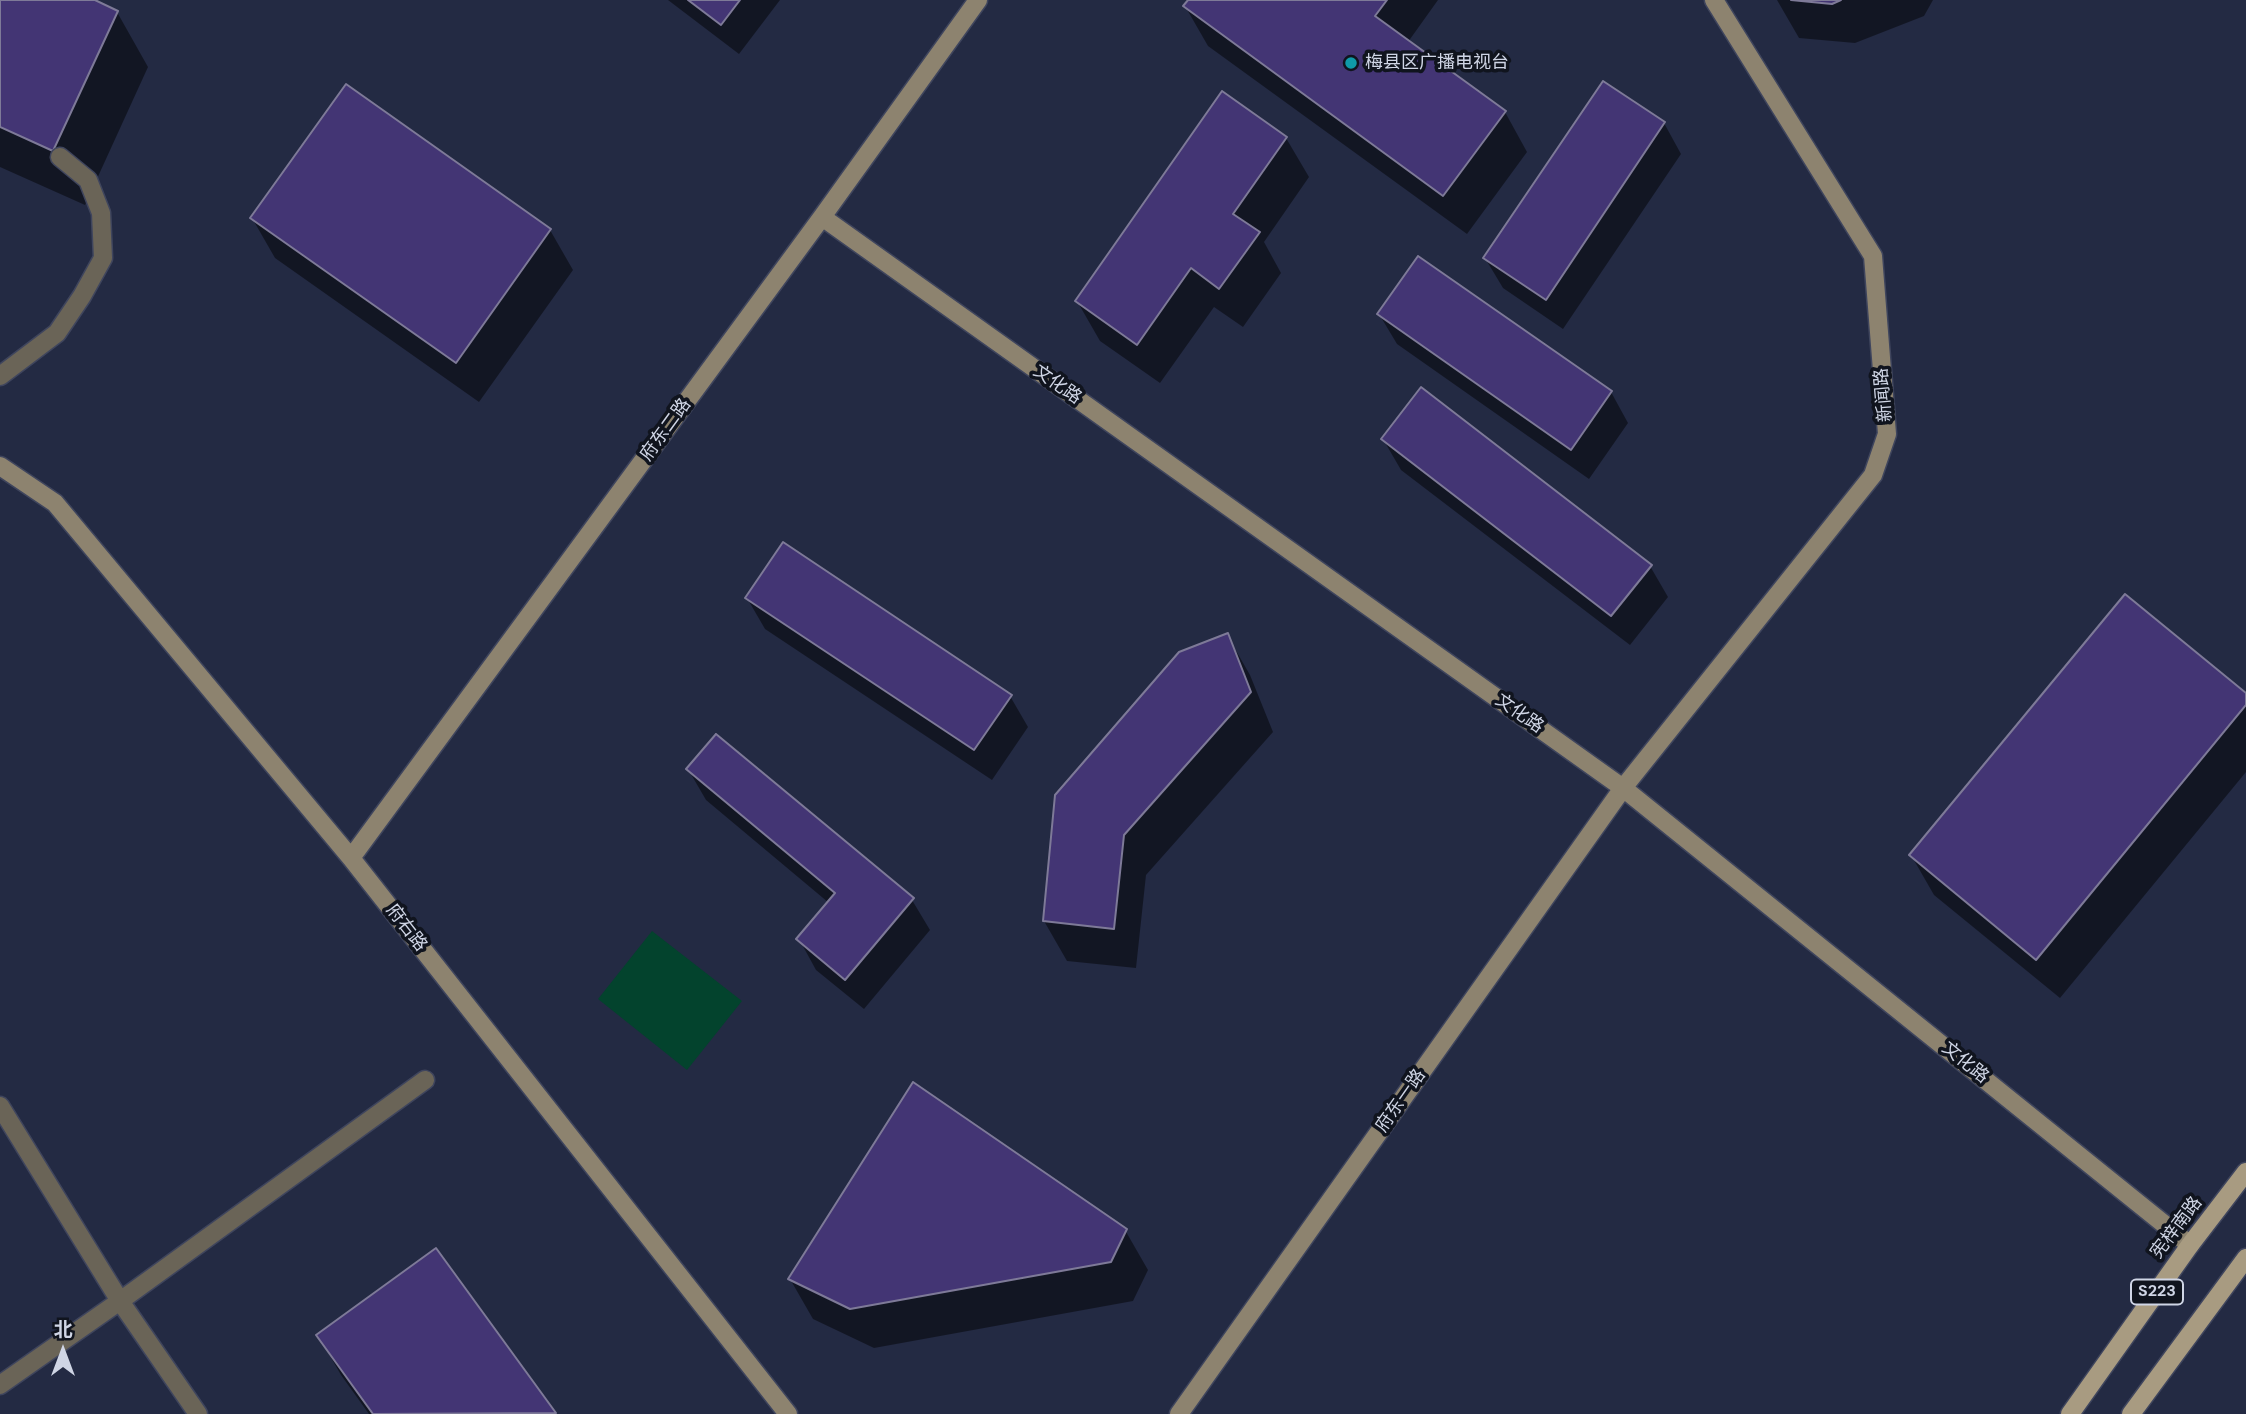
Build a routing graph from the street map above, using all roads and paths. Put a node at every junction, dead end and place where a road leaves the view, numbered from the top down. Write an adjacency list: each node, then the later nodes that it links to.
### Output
1 (978, 0): 4 (street, 府东二路)
2 (1714, 0): 7 (street, 新闻路)
3 (60, 157): 5 (street)
4 (822, 217): 7 (street, 文化路); 8 (street, 府东二路)
5 (0, 376)
6 (0, 467): 8 (street, 府右路)
7 (1623, 788): 12 (street, 文化路); 18 (street, 府东一路)
8 (351, 858): 17 (street, 府右路)
9 (425, 1080): 14 (street)
10 (0, 1106): 14 (street)
11 (2246, 1172): 12 (main road, 宪梓南路 / S223)
12 (2190, 1245): 19 (main road, 宪梓南路 / S223)
13 (2246, 1258): 20 (main road, S223)
14 (120, 1301): 15 (street); 16 (street)
15 (0, 1385)
16 (198, 1414)
17 (788, 1414)
18 (1179, 1414)
19 (2070, 1414)
20 (2131, 1414)

